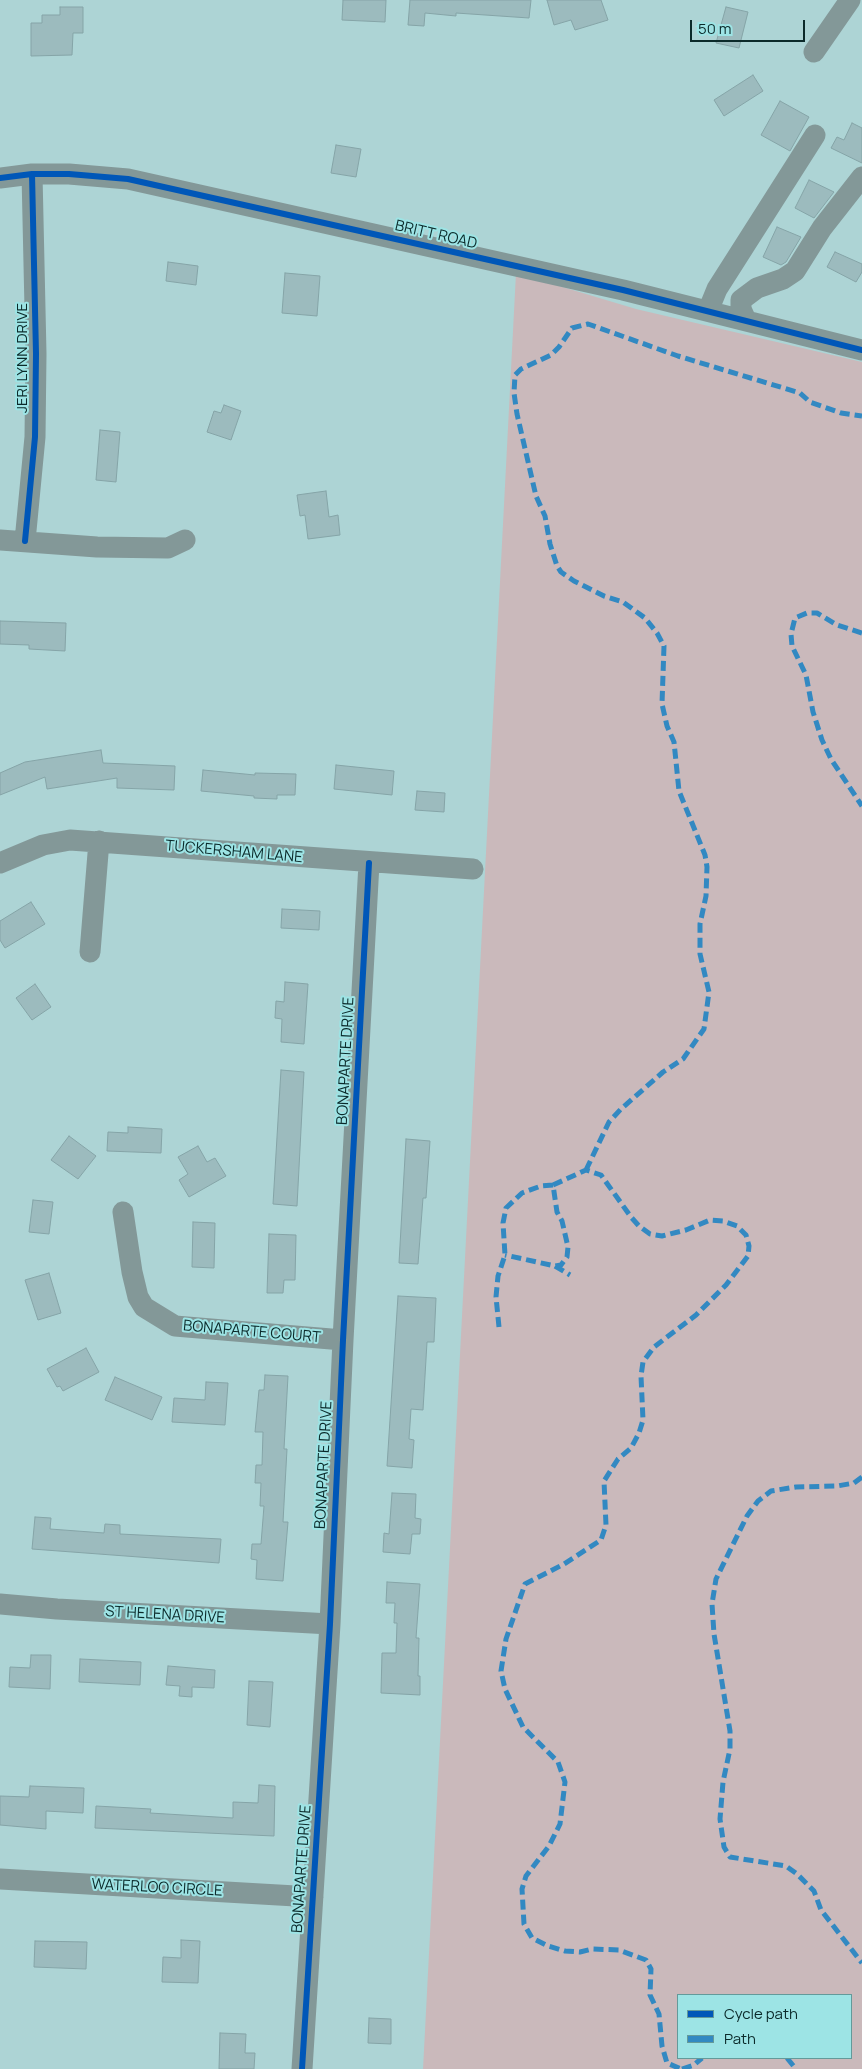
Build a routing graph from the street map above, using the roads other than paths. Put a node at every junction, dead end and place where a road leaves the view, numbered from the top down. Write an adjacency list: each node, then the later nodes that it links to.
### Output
1 (850, 0): 2 (street)
2 (814, 52)
3 (815, 135): 7 (street)
4 (32, 174): 6 (street, BRITT ROAD); 7 (street, BRITT ROAD); 12 (street, JERI LYNN DRIVE)
5 (862, 177): 8 (street)
6 (0, 178)
7 (708, 311): 8 (street, BRITT ROAD)
8 (746, 320): 9 (street, BRITT ROAD)
9 (862, 350)
10 (0, 540): 12 (street)
11 (185, 540): 12 (street)
12 (25, 541)
13 (99, 841): 14 (street, TUCKERSHAM LANE); 15 (street, TUCKERSHAM LANE); 17 (street)
14 (369, 862): 16 (street, TUCKERSHAM LANE); 19 (street, BONAPARTE DRIVE)
15 (0, 863)
16 (473, 869)
17 (90, 952)
18 (123, 1212): 19 (street, BONAPARTE COURT)
19 (343, 1340): 21 (street, BONAPARTE DRIVE)
20 (0, 1604): 21 (street, ST HELENA DRIVE)
21 (330, 1624): 23 (street, BONAPARTE DRIVE)
22 (0, 1879): 23 (street, WATERLOO CIRCLE)
23 (313, 1897): 24 (street, BONAPARTE DRIVE)
24 (302, 2069)

